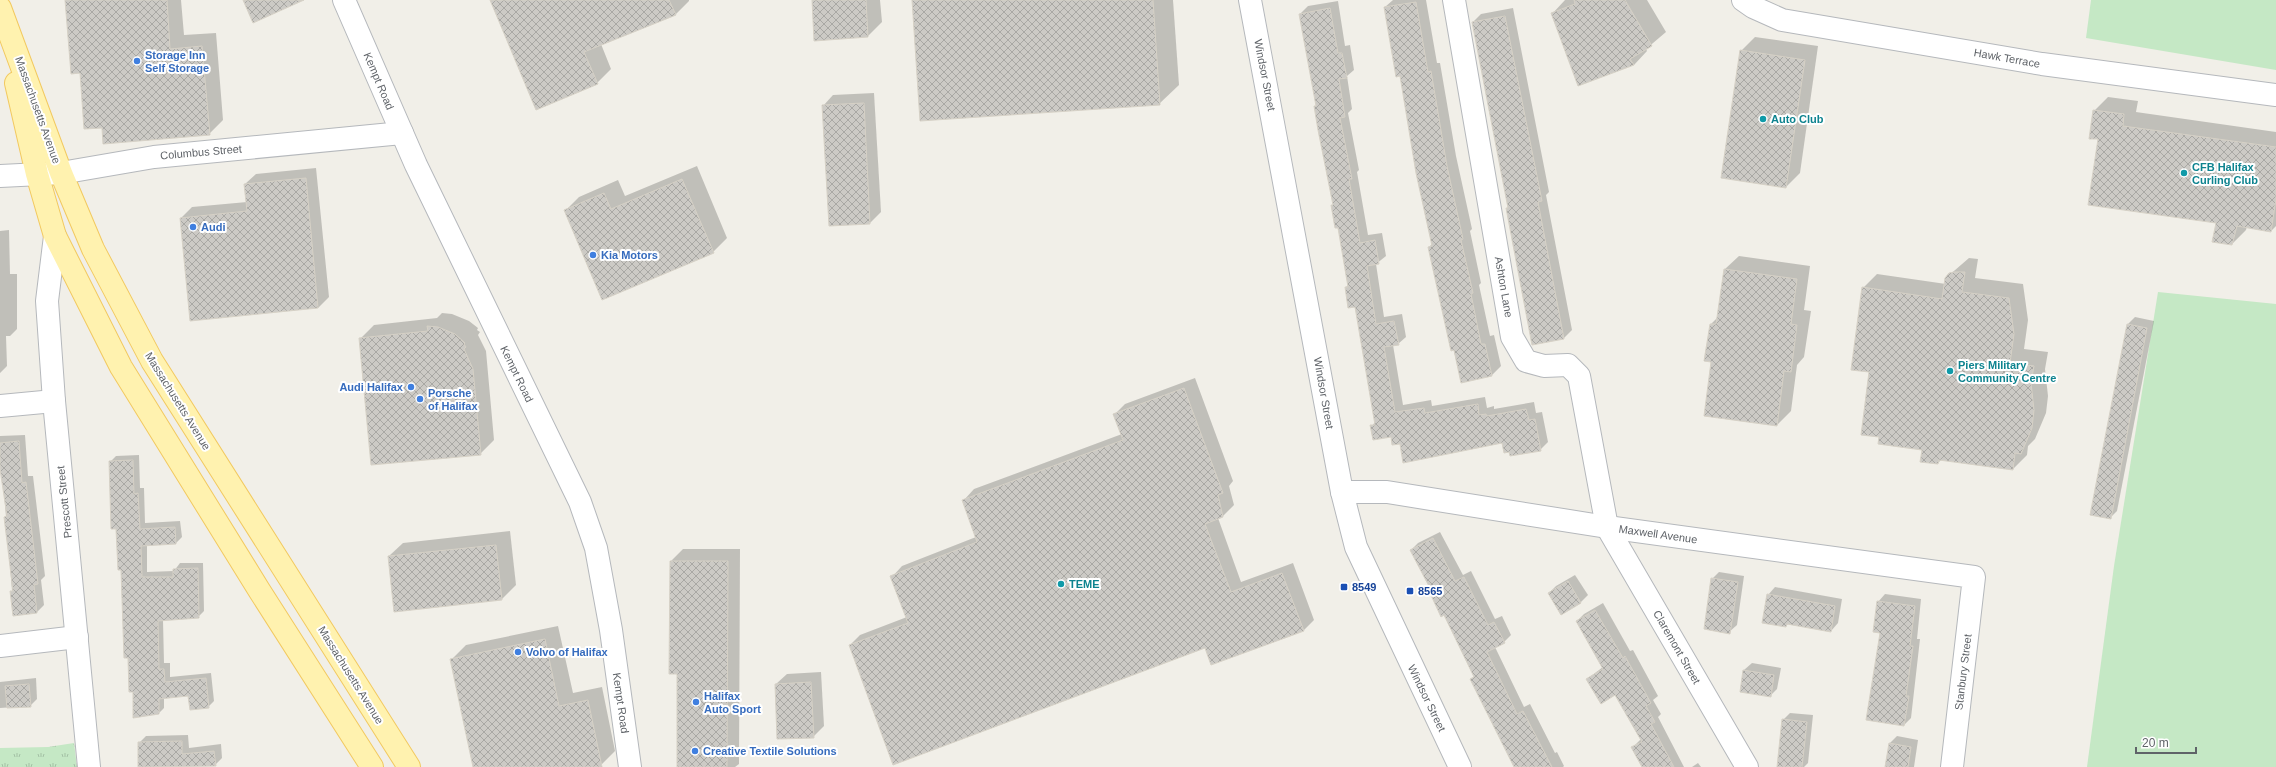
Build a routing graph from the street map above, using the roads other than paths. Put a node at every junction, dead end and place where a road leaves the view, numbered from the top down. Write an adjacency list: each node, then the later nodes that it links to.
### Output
1 (344, 0): 8 (street, Kempt Road)
2 (1250, 0): 15 (street, Windsor Street)
3 (1454, 0): 16 (street, Ashton Lane)
4 (1743, 0): 7 (street, Hawk Terrace)
5 (0, 8): 9 (main road, Massachusetts Avenue)
6 (0, 14): 10 (main road, Massachusetts Avenue)
7 (2276, 95)
8 (402, 133): 9 (street, Columbus Street); 23 (street, Kempt Road)
9 (61, 173): 10 (street, Columbus Street); 22 (main road, Massachusetts Avenue)
10 (37, 174): 11 (street, Columbus Street); 12 (main road, Massachusetts Avenue)
11 (0, 176)
12 (55, 236): 13 (street, Prescott Street); 21 (main road, Massachusetts Avenue)
13 (54, 401): 14 (street); 18 (street, Prescott Street)
14 (0, 406)
15 (1342, 492): 16 (street, Maxwell Avenue); 24 (street, Windsor Street)
16 (1607, 527): 17 (street, Maxwell Avenue); 25 (street, Claremont Street)
17 (1974, 577): 26 (street, Stanbury Street)
18 (77, 637): 19 (street); 20 (street, Prescott Street)
19 (0, 646)
20 (89, 767)
21 (372, 767)
22 (409, 767)
23 (630, 767)
24 (1460, 767)
25 (1747, 767)
26 (1952, 767)

